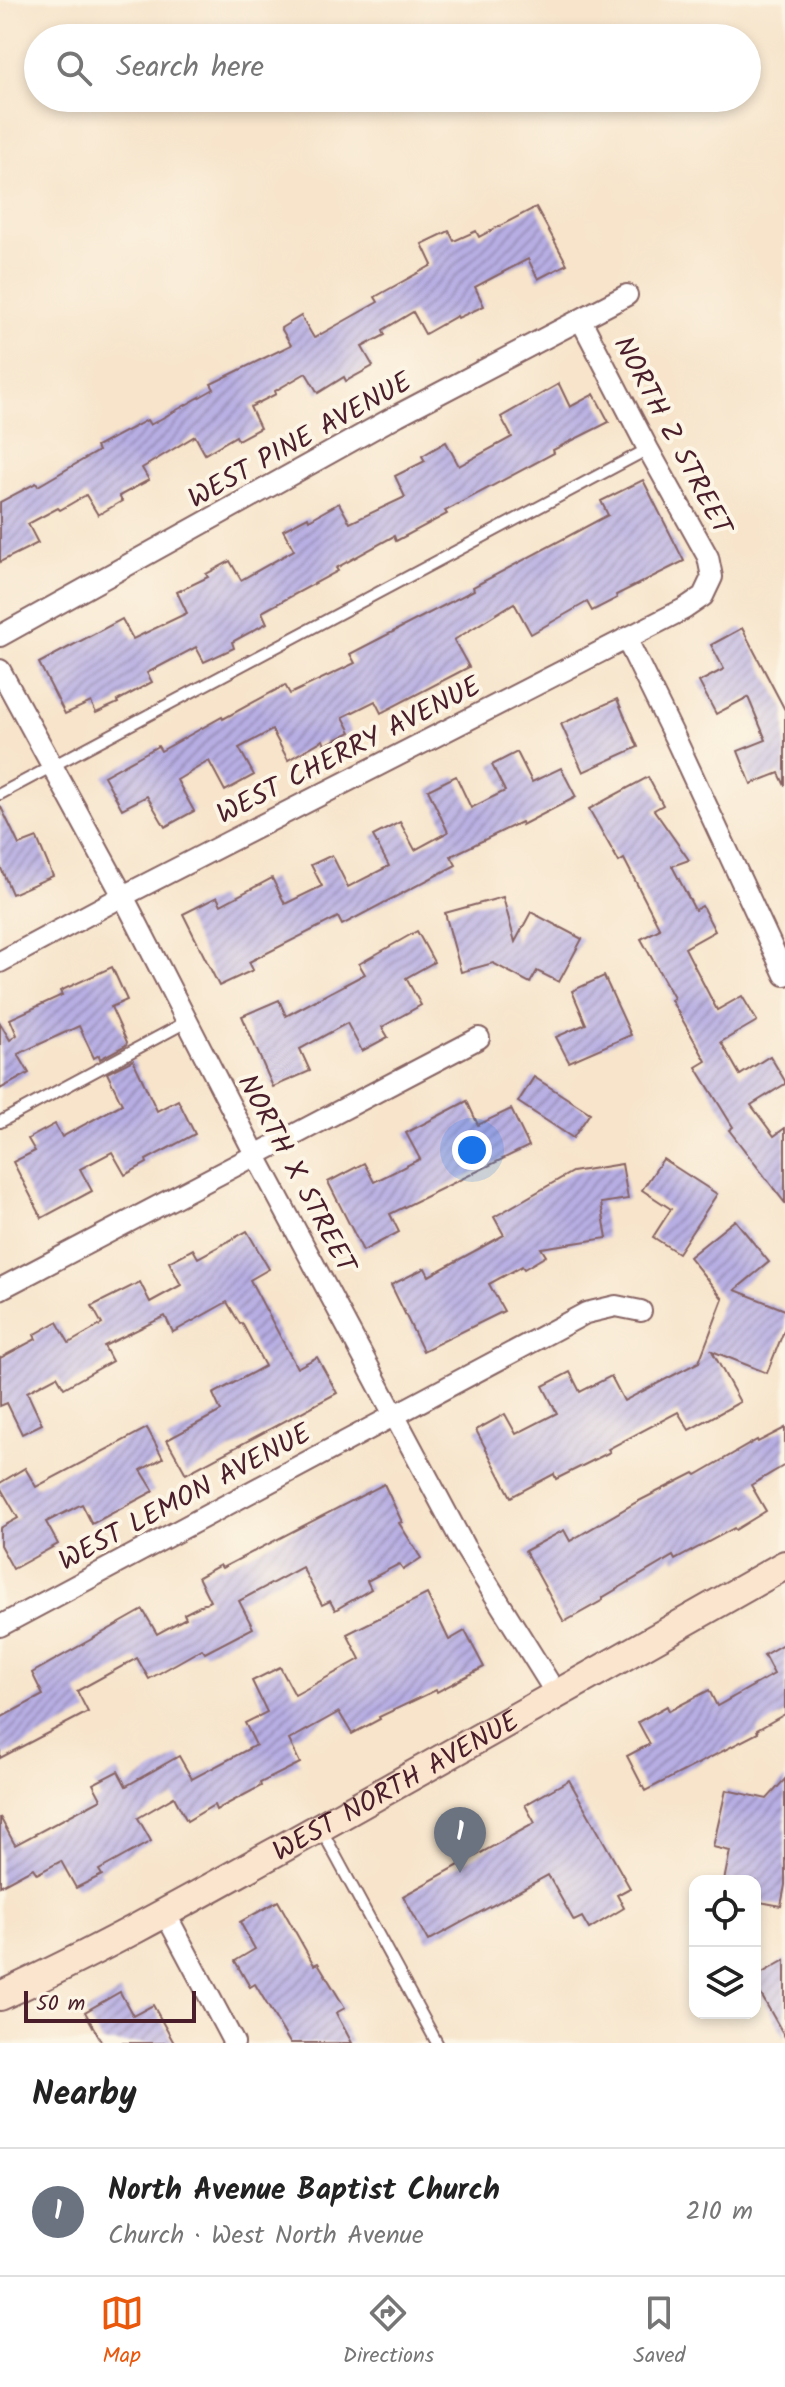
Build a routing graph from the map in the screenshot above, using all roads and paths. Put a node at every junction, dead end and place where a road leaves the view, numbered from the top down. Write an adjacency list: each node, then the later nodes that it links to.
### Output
1 (627, 295): 2 (street, WEST PINE AVENUE)
2 (581, 320): 3 (street, NORTH Z STREET); 5 (street, WEST PINE AVENUE)
3 (648, 449): 4 (street, NORTH Z STREET); 8 (lane)
4 (712, 577): 6 (street, WEST CHERRY AVENUE)
5 (0, 636)
6 (626, 638): 10 (street, WEST CHERRY AVENUE); 12 (street)
7 (0, 670): 8 (street, NORTH X STREET)
8 (52, 766): 9 (lane); 10 (street, NORTH X STREET)
9 (0, 794)
10 (123, 896): 11 (street, WEST CHERRY AVENUE); 13 (street, NORTH X STREET)
11 (0, 962)
12 (785, 975)
13 (188, 1021): 15 (lane); 16 (street, NORTH X STREET)
14 (479, 1038): 16 (street)
15 (0, 1122)
16 (255, 1154): 17 (street); 19 (street, NORTH X STREET)
17 (0, 1289)
18 (641, 1311): 19 (street, WEST LEMON AVENUE)
19 (395, 1414): 21 (street, WEST LEMON AVENUE); 22 (street, NORTH X STREET)
20 (785, 1565): 22 (street, WEST NORTH AVENUE)
21 (0, 1626)
22 (557, 1695): 23 (street, WEST NORTH AVENUE)
23 (320, 1827): 24 (street, WEST NORTH AVENUE); 27 (lane)
24 (165, 1913): 25 (street, WEST NORTH AVENUE); 26 (street)
25 (0, 1996)
26 (234, 2043)
27 (437, 2043)

